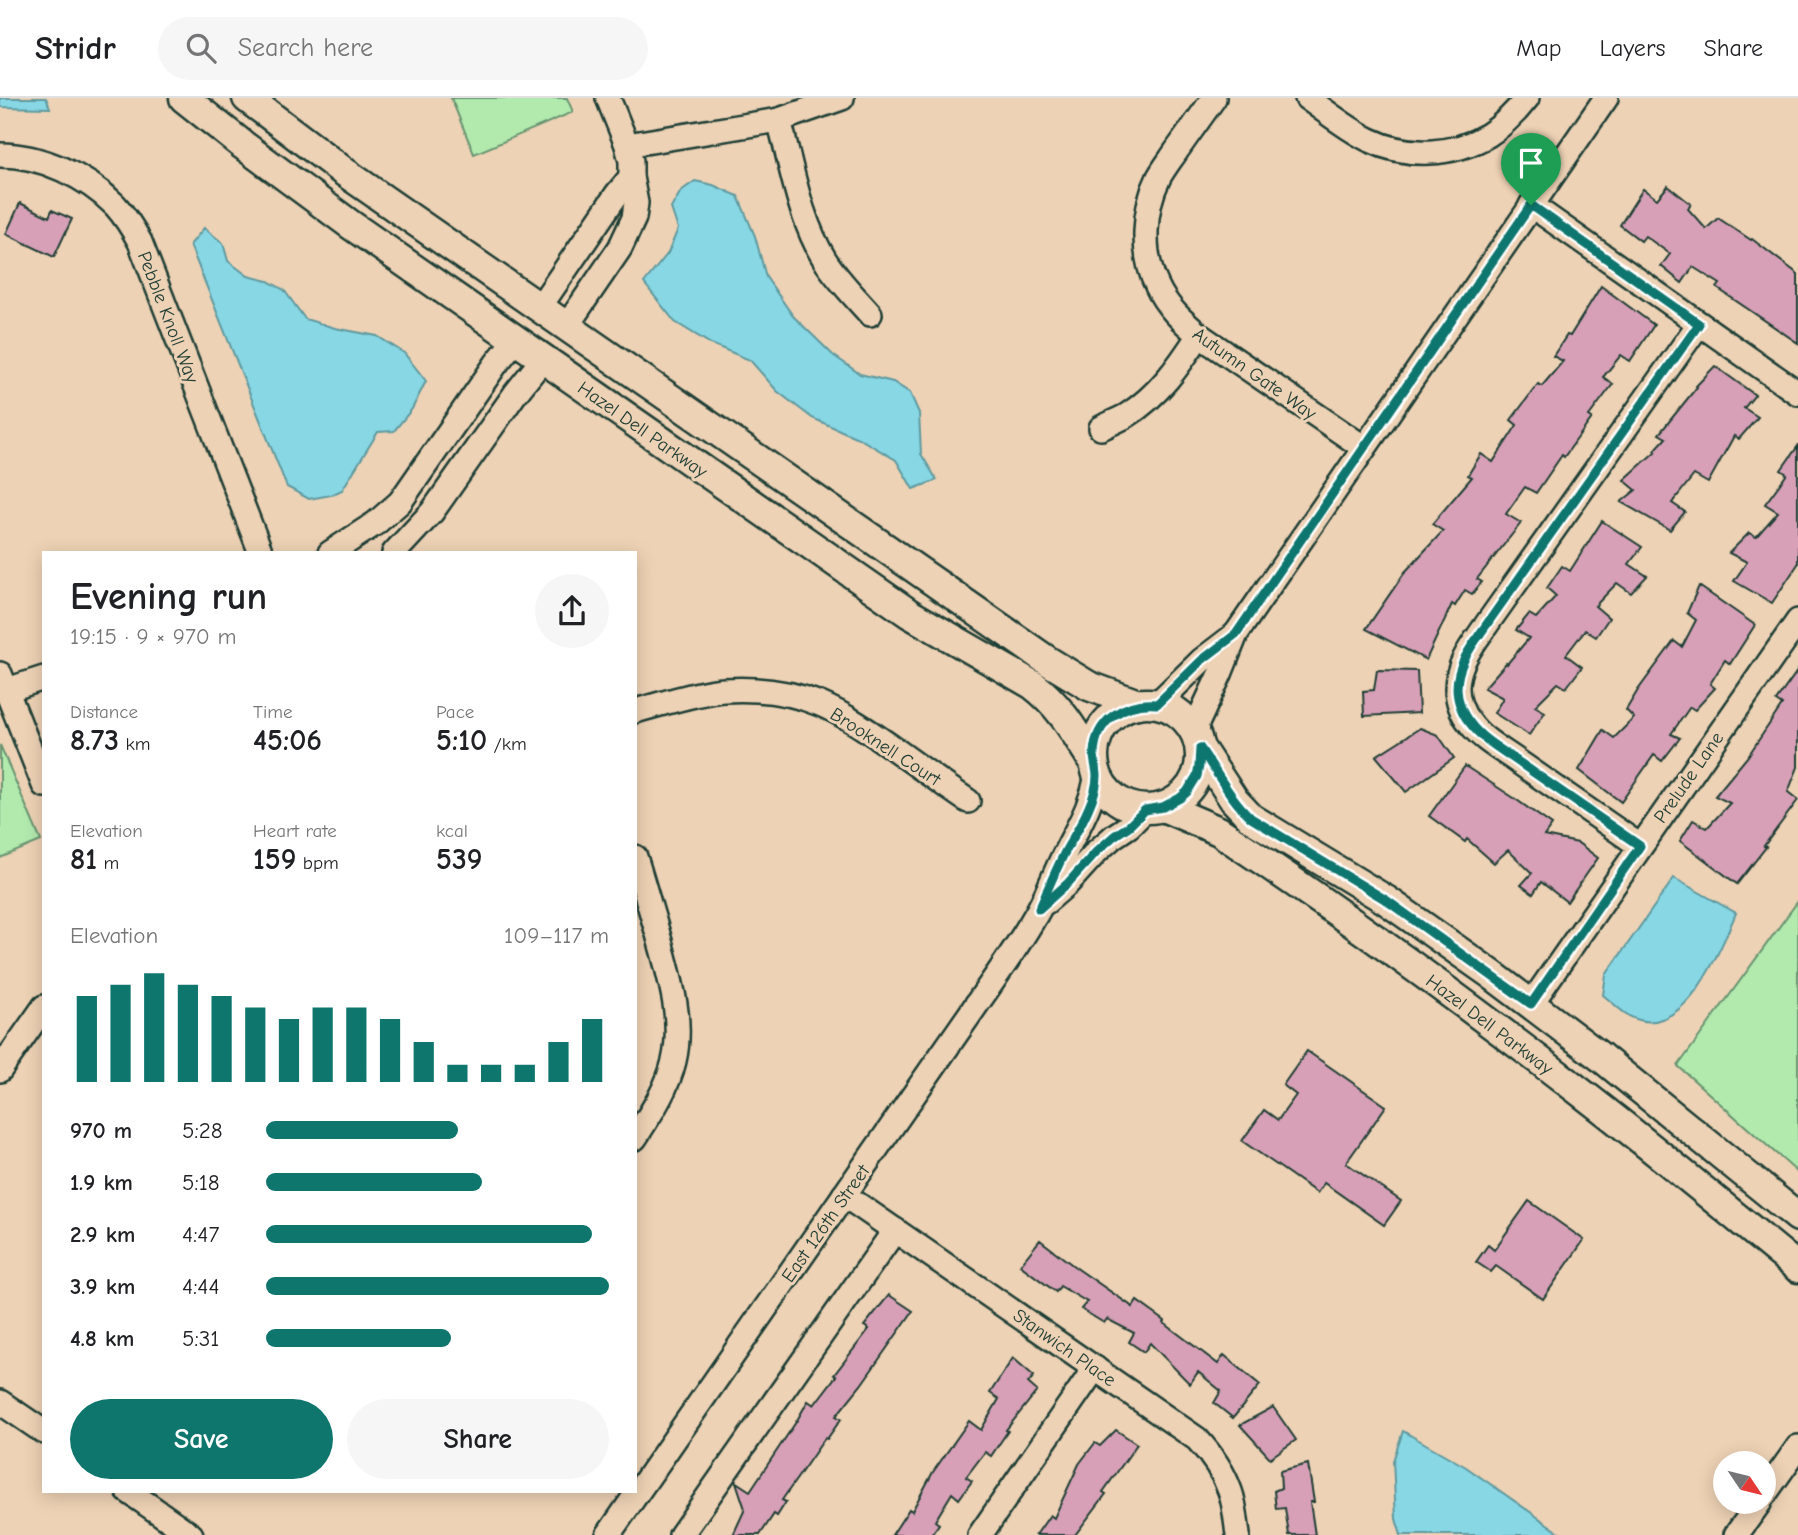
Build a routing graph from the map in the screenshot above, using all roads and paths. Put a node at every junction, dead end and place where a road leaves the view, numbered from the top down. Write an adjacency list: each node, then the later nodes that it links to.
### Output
1 (184, 98): 19 (main road, Hazel Dell Parkway)
2 (247, 98): 14 (main road, Hazel Dell Parkway)
3 (608, 98): 10 (street)
4 (842, 98): 9 (street)
5 (1214, 98): 18 (street, Autumn Gate Way)
6 (1307, 98): 7 (street)
7 (1527, 98)
8 (1606, 98): 13 (street)
9 (779, 120): 10 (street); 15 (street)
10 (627, 145): 12 (street)
11 (0, 155): 24 (street, Pebble Knoll Way)
12 (631, 177): 14 (street); 17 (street)
13 (1531, 205): 16 (street); 23 (street)
14 (539, 308): 17 (main road, Hazel Dell Parkway)
15 (870, 314)
16 (1699, 324): 21 (street); 38 (street)
17 (566, 327): 31 (main road, Hazel Dell Parkway)
18 (1199, 335): 22 (street); 23 (street, Autumn Gate Way)
19 (515, 340): 20 (main road, Hazel Dell Parkway); 25 (street)
20 (543, 359): 26 (street); 34 (main road, Hazel Dell Parkway)
21 (1798, 393)
22 (1101, 428)
23 (1363, 447): 28 (street)
24 (260, 551)
25 (333, 551)
26 (396, 551)
27 (1798, 621): 38 (street, Prelude Lane)
28 (1236, 634): 31 (street); 33 (street)
29 (42, 678): 30 (street)
30 (3, 682): 35 (street)
31 (1148, 704): 33 (main road); 34 (main road)
32 (637, 710): 36 (street, Brooknell Court)
33 (1197, 739): 37 (main road); 41 (main road, Hazel Dell Parkway)
34 (1096, 769): 37 (main road); 40 (street, East 126th Street)
35 (42, 780)
36 (968, 801)
37 (1154, 808): 40 (street, East 126th Street); 48 (main road, Hazel Dell Parkway)
38 (1640, 846): 41 (street, Prelude Lane)
39 (637, 863): 44 (street)
40 (1039, 909): 45 (street, East 126th Street)
41 (1531, 1004): 46 (main road, Hazel Dell Parkway)
42 (42, 1010): 43 (street)
43 (0, 1070)
44 (637, 1135)
45 (844, 1195): 47 (street, Stanwich Place); 57 (street, East 126th Street)
46 (1798, 1217)
47 (895, 1230): 49 (street, Stanwich Place); 58 (street)
48 (1798, 1268)
49 (1095, 1368): 59 (street); 60 (street, Stanwich Place)
50 (0, 1402): 51 (street)
51 (42, 1431)
52 (1798, 1447): 53 (street)
53 (1776, 1478)
54 (131, 1493): 56 (street)
55 (1751, 1514): 61 (street)
56 (191, 1535)
57 (608, 1535)
58 (681, 1535)
59 (980, 1535)
60 (1238, 1535)
61 (1736, 1535)

